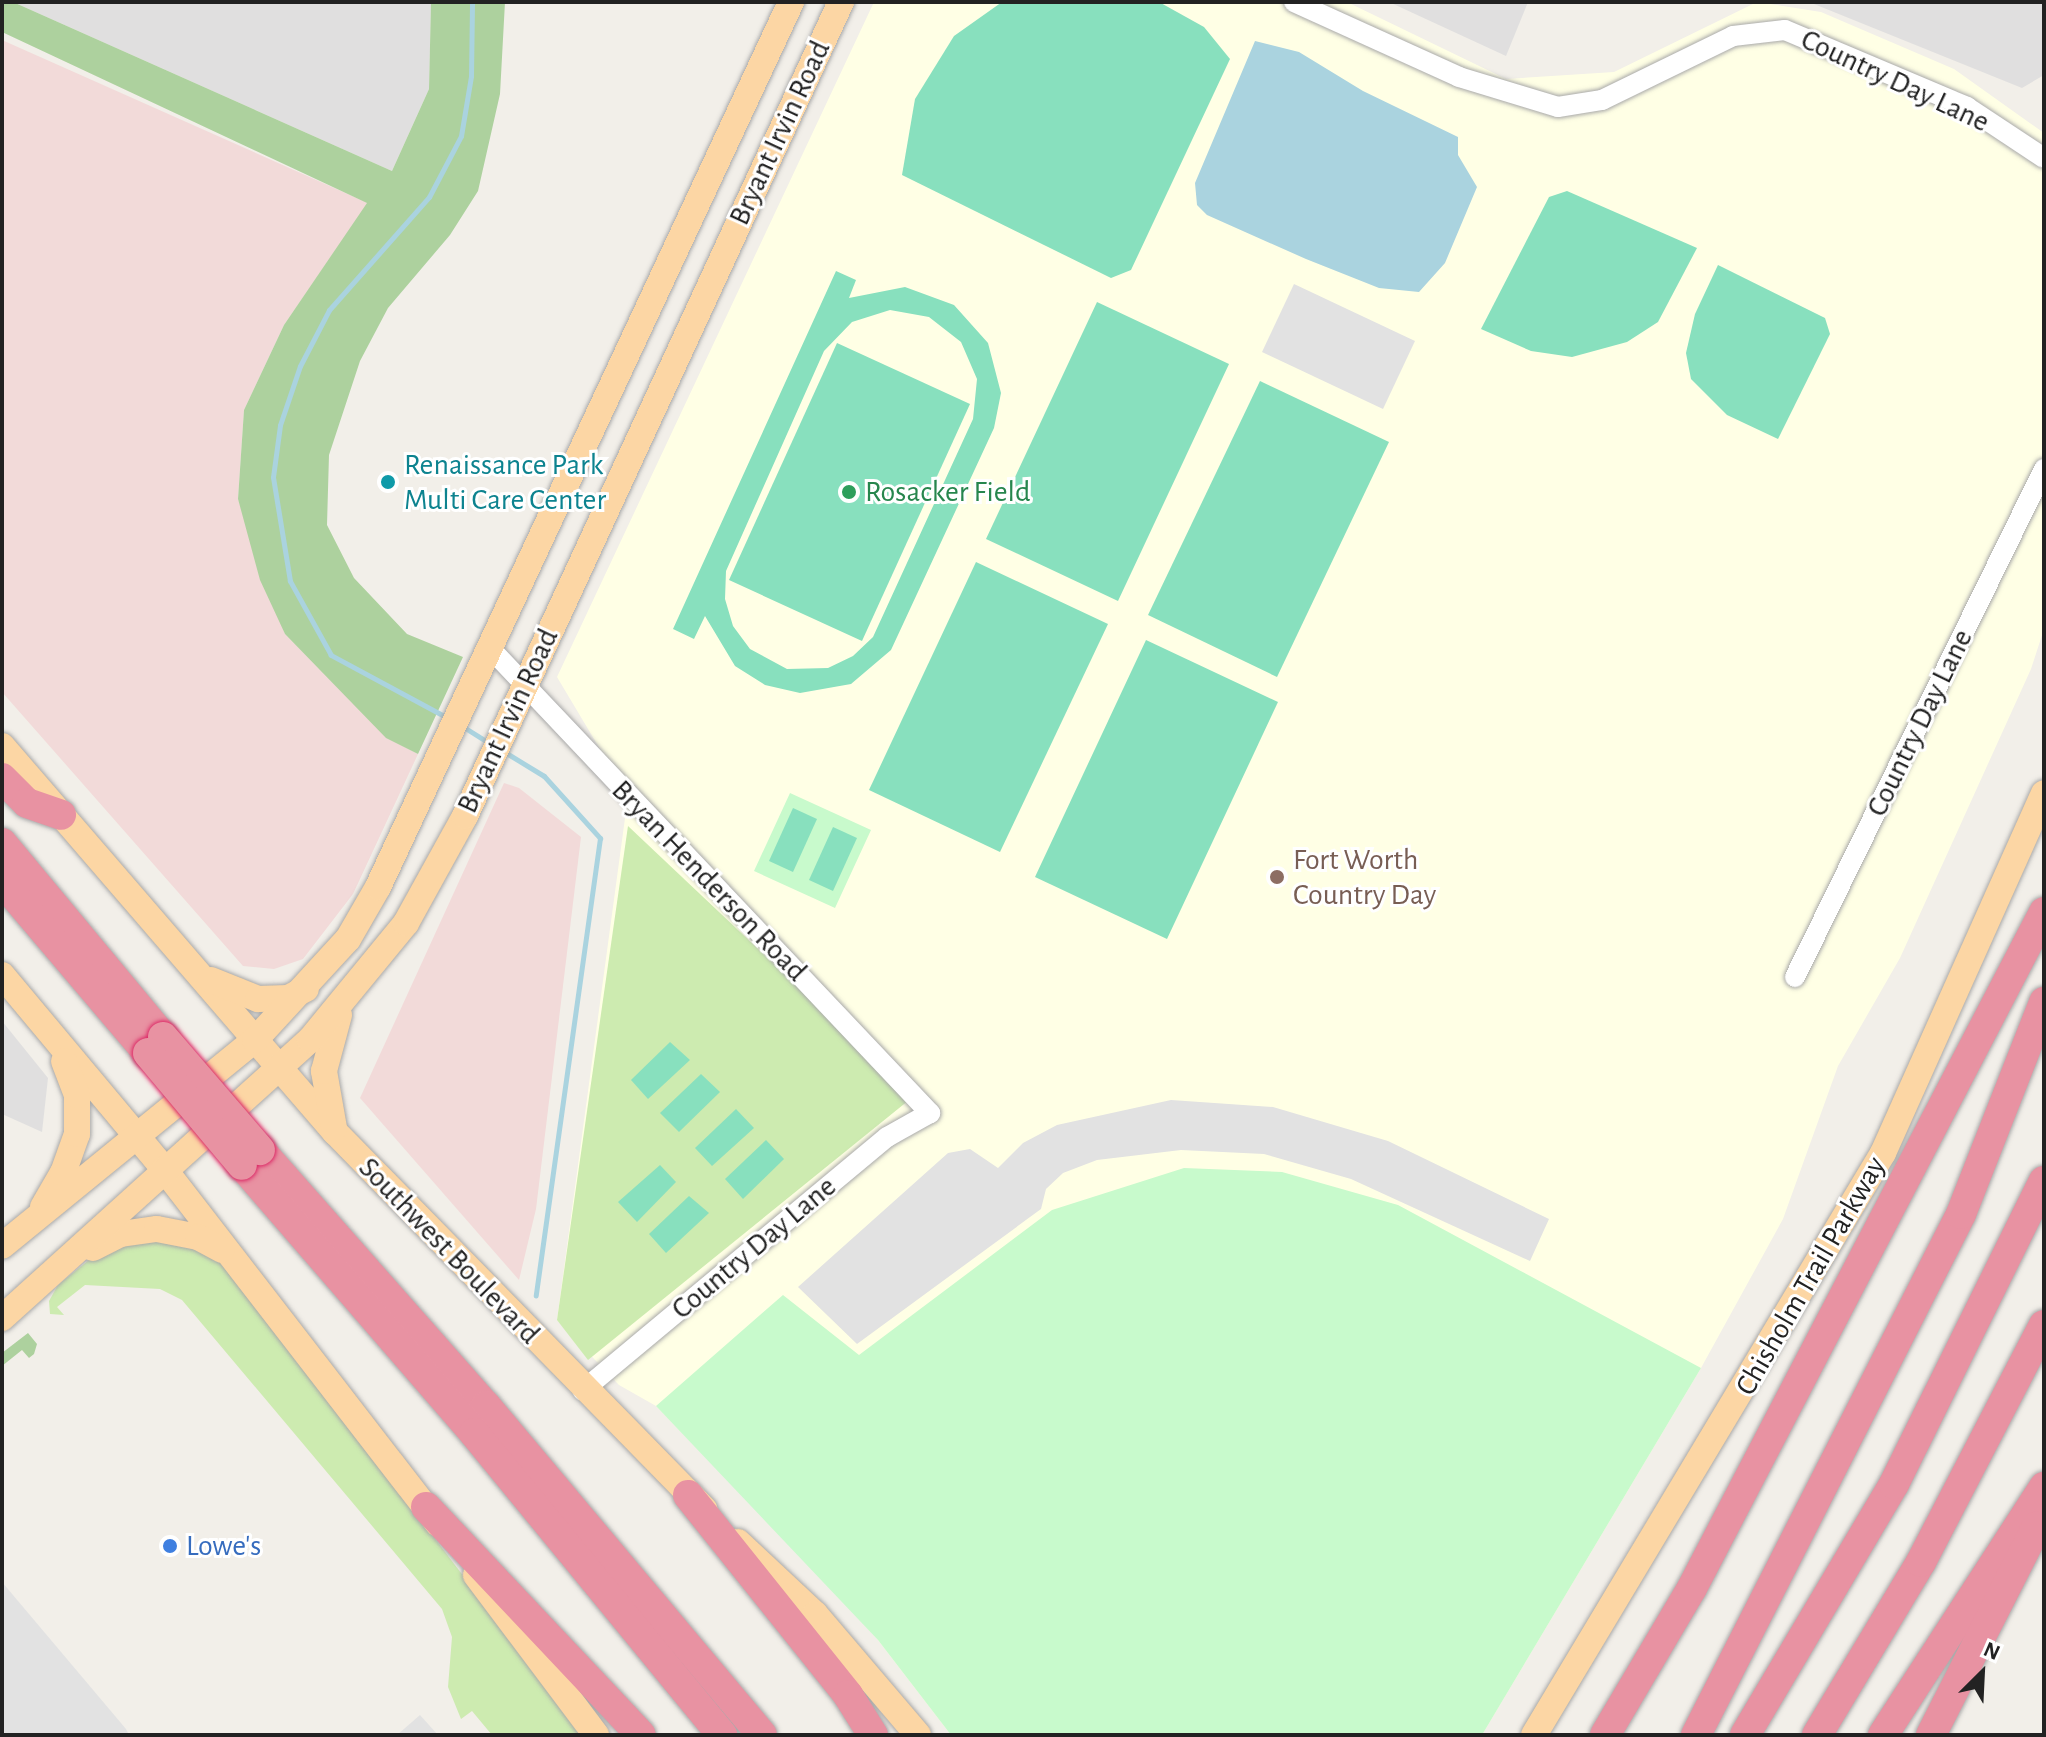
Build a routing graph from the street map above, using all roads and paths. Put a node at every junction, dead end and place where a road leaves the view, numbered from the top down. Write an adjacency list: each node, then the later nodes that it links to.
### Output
1 (791, 2): 5 (main road, Bryant Irvin Road)
2 (841, 2): 6 (main road, Bryant Irvin Road)
3 (1294, 2): 4 (street, Country Day Lane)
4 (2044, 158)
5 (606, 397): 6 (main road); 8 (main road, Bryant Irvin Road)
6 (648, 416): 9 (main road, Bryant Irvin Road)
7 (2044, 469): 19 (street, Country Day Lane)
8 (489, 647): 9 (street, Bryan Henderson Road); 20 (main road, Bryant Irvin Road)
9 (524, 685): 22 (main road, Bryant Irvin Road); 27 (street, Bryan Henderson Road)
10 (2, 746): 13 (main road, Southwest Boulevard)
11 (2, 778): 13 (highway)
12 (2044, 793): 50 (main road, Chisholm Trail Parkway)
13 (61, 815): 17 (main road, Southwest Boulevard)
14 (2, 843): 25 (highway)
15 (2, 881): 25 (highway)
16 (2039, 922): 51 (highway)
17 (191, 967): 20 (main road); 24 (main road, Southwest Boulevard)
18 (2, 975): 23 (main road)
19 (1795, 977)
20 (309, 987): 24 (main road, Bryant Irvin Road)
21 (2044, 1002): 52 (highway)
22 (341, 1008): 26 (main road, Bryant Irvin Road); 28 (main road)
23 (48, 1030): 29 (main road); 33 (main road)
24 (255, 1040): 26 (main road, Southwest Boulevard); 29 (main road, Bryant Irvin Road)
25 (156, 1045): 30 (highway, bridge)
26 (280, 1068): 28 (main road, Southwest Boulevard); 31 (main road, Bryant Irvin Road)
27 (930, 1113): 39 (street, Country Day Lane)
28 (335, 1132): 39 (main road, Southwest Boulevard)
29 (139, 1139): 31 (main road); 33 (main road, Bryant Irvin Road)
30 (251, 1157): 46 (highway); 47 (highway)
31 (164, 1169): 35 (main road); 36 (main road, Bryant Irvin Road)
32 (2044, 1181): 53 (highway)
33 (34, 1220): 34 (main road, Bryant Irvin Road)
34 (2, 1246)
35 (234, 1259): 36 (main road); 42 (main road)
36 (65, 1263): 37 (main road, Bryant Irvin Road)
37 (2, 1318)
38 (2044, 1325): 54 (highway)
39 (583, 1390): 41 (main road, Southwest Boulevard)
40 (2044, 1487): 55 (highway)
41 (688, 1495): 48 (highway); 49 (main road, Southwest Boulevard)
42 (426, 1507): 44 (main road); 45 (highway)
43 (2044, 1510): 56 (highway)
44 (596, 1735)
45 (641, 1735)
46 (722, 1735)
47 (762, 1735)
48 (873, 1735)
49 (918, 1735)
50 (1534, 1735)
51 (1605, 1735)
52 (1696, 1735)
53 (1745, 1735)
54 (1817, 1735)
55 (1883, 1735)
56 (1931, 1735)

